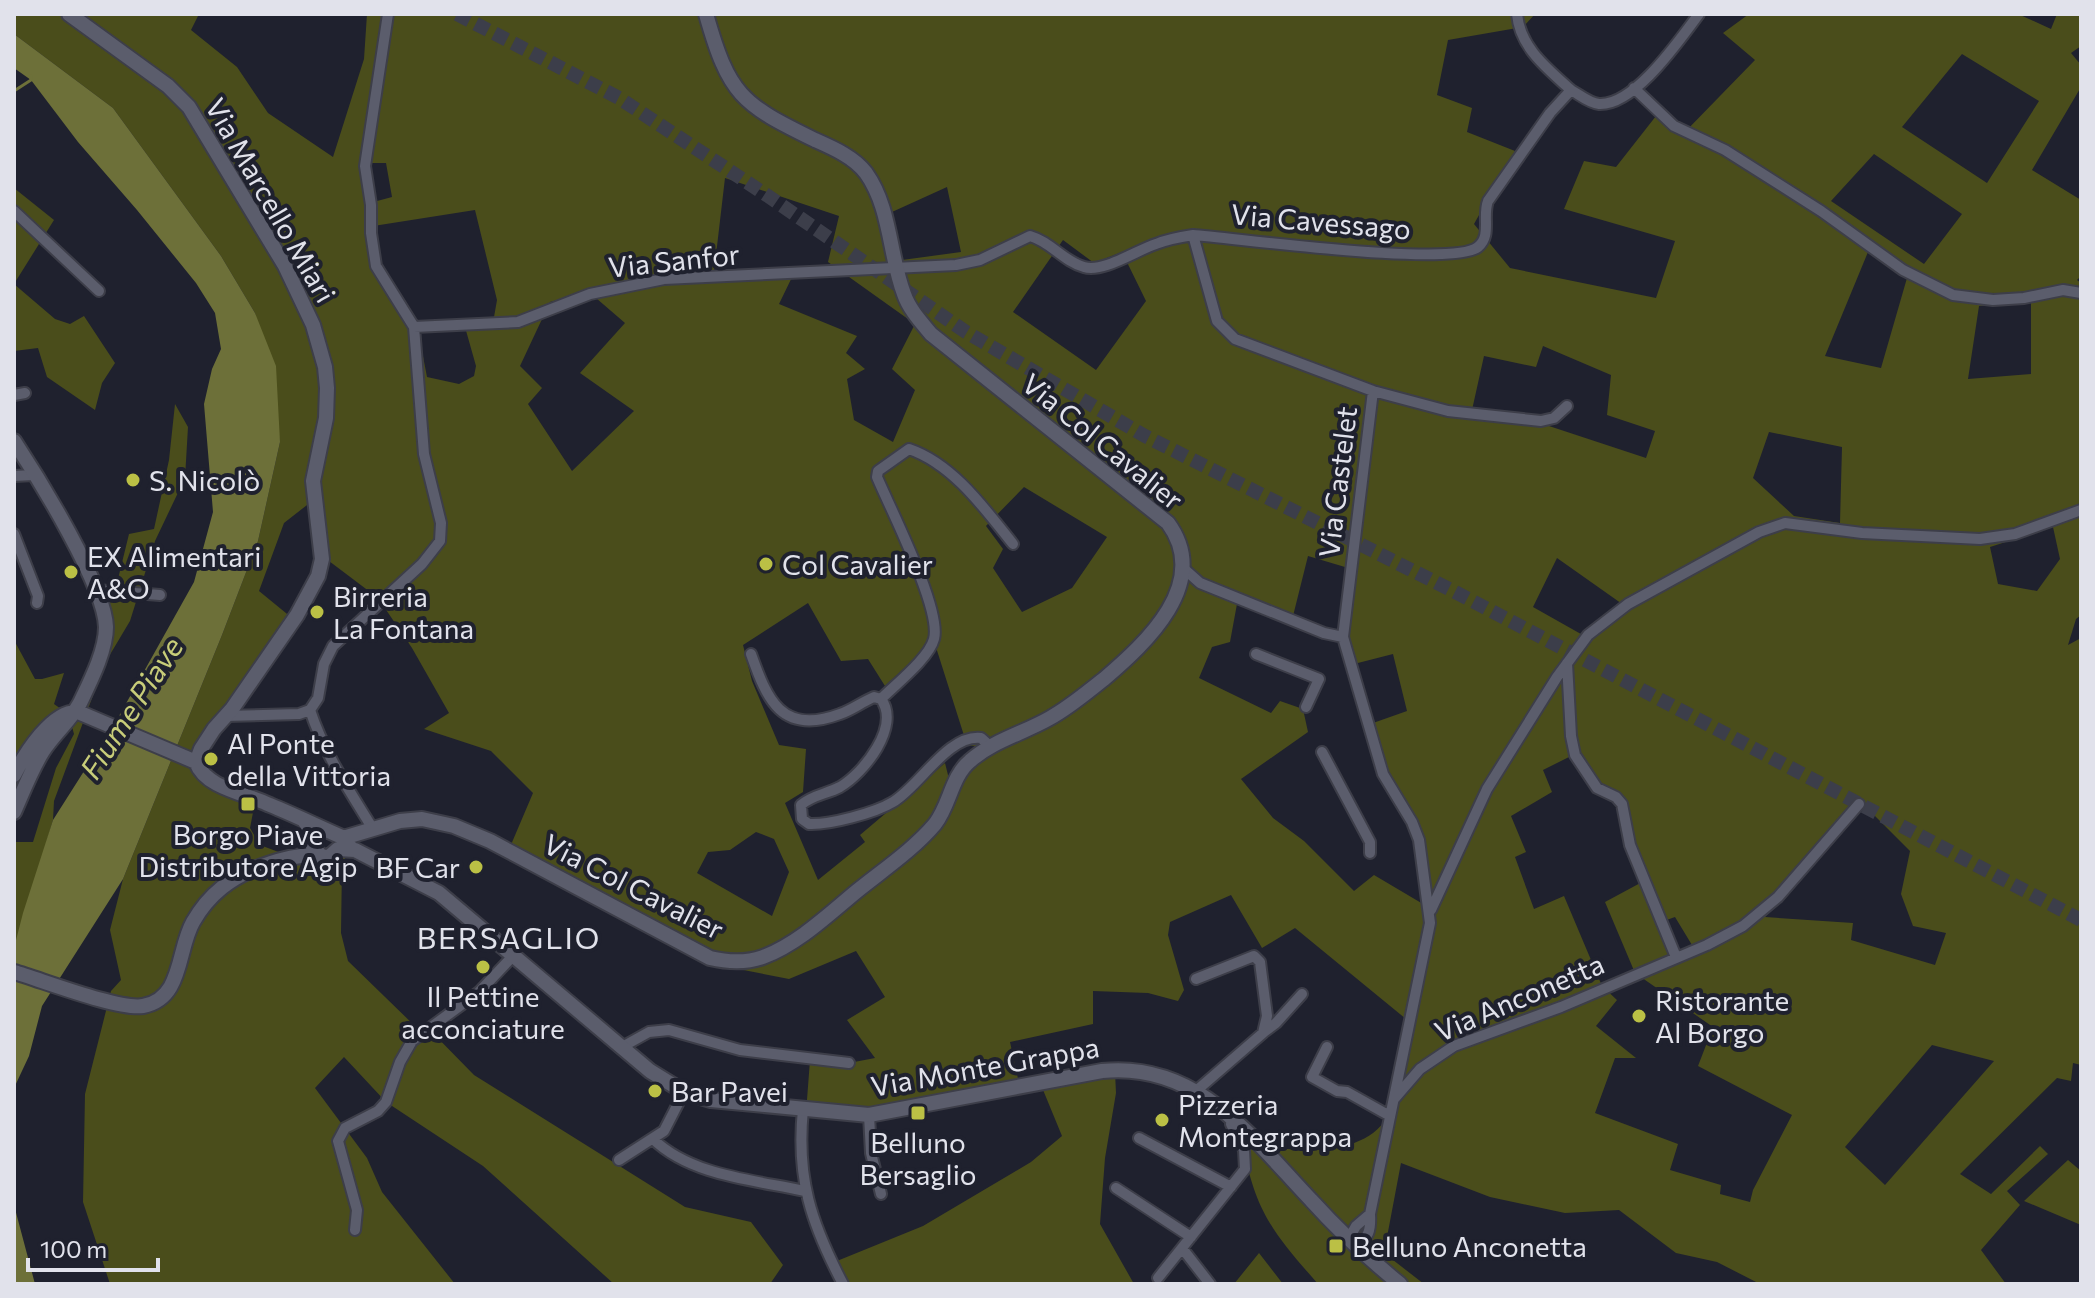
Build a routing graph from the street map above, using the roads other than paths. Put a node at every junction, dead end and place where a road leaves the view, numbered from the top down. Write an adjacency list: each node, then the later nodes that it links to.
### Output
1 (69, 14): 34 (street, Via Marcello Miari)
2 (388, 14): 13 (street)
3 (706, 14): 10 (street, Via Col Cavalier)
4 (1517, 14): 7 (street)
5 (1699, 14): 6 (street)
6 (1634, 88): 7 (street); 12 (street)
7 (1571, 90): 9 (street, Via Cavessago)
8 (14, 211): 11 (street)
9 (1193, 235): 10 (street, Via Cavessago); 14 (street)
10 (896, 267): 13 (street, Via Sanfor); 22 (street, Via Col Cavalier)
11 (99, 291)
12 (2081, 293)
13 (414, 327): 32 (street)
14 (1373, 391): 15 (street, Via Castelet); 26 (street, Via Castelet)
15 (1567, 406)
16 (14, 441): 17 (street)
17 (34, 475): 18 (street); 23 (street)
18 (14, 476)
19 (2081, 510): 29 (street)
20 (14, 534): 25 (street)
21 (1013, 544): 30 (street)
22 (1182, 567): 26 (street); 35 (street, Via Col Cavalier)
23 (96, 590): 24 (street); 33 (street)
24 (160, 595)
25 (37, 603)
26 (1343, 637): 44 (street, Via Castelet)
27 (751, 654): 30 (street)
28 (1256, 654): 31 (street)
29 (1567, 663): 44 (street); 46 (street)
30 (881, 699): 35 (street, Via Col Cavalier)
31 (1306, 707)
32 (310, 710): 34 (street); 41 (street)
33 (76, 712): 37 (street, Via Monte Grappa); 38 (street); 40 (street)
34 (225, 716): 37 (street, Via Marcello Miari)
35 (991, 747): 41 (street, Via Col Cavalier)
36 (1322, 752): 43 (street)
37 (196, 762): 42 (street, Via Monte Grappa)
38 (14, 775)
39 (1859, 804): 46 (street, Via Anconetta)
40 (14, 812)
41 (370, 830): 42 (street, Via Col Cavalier)
42 (332, 845): 45 (street, Via Monte Grappa); 47 (street, Via Col Cavalier)
43 (1370, 853)
44 (1430, 912): 56 (street, Via Anconetta)
45 (513, 956): 51 (street, Via Monte Grappa); 68 (street)
46 (1676, 957): 56 (street, Via Anconetta)
47 (14, 972)
48 (1196, 979): 50 (street)
49 (1302, 994): 50 (street)
50 (1263, 1033): 54 (street)
51 (622, 1047): 53 (street, Via Monte Grappa); 55 (street, Via Monte Grappa)
52 (1327, 1047): 59 (street)
53 (849, 1063)
54 (1196, 1091): 58 (street, Via Monte Grappa); 60 (street, Via Monte Grappa)
55 (684, 1092): 57 (street, Via Monte Grappa); 62 (street)
56 (1394, 1100): 59 (street, Via Anconetta)
57 (803, 1109): 58 (street, Via Monte Grappa); 66 (street)
58 (869, 1115): 67 (street)
59 (1390, 1116): 70 (street, Via Anconetta)
60 (1233, 1119): 64 (street); 70 (street, Via Monte Grappa)
61 (1139, 1138): 64 (street)
62 (653, 1139): 63 (street); 66 (street)
63 (619, 1160)
64 (1231, 1187): 69 (street)
65 (1116, 1188): 69 (street)
66 (805, 1191): 73 (street)
67 (881, 1194)
68 (355, 1230)
69 (1191, 1237): 71 (street)
70 (1352, 1243): 75 (street, Via Monte Grappa)
71 (1182, 1248): 72 (street); 74 (street)
72 (1158, 1278)
73 (843, 1284)
74 (1210, 1284)
75 (1400, 1284)

